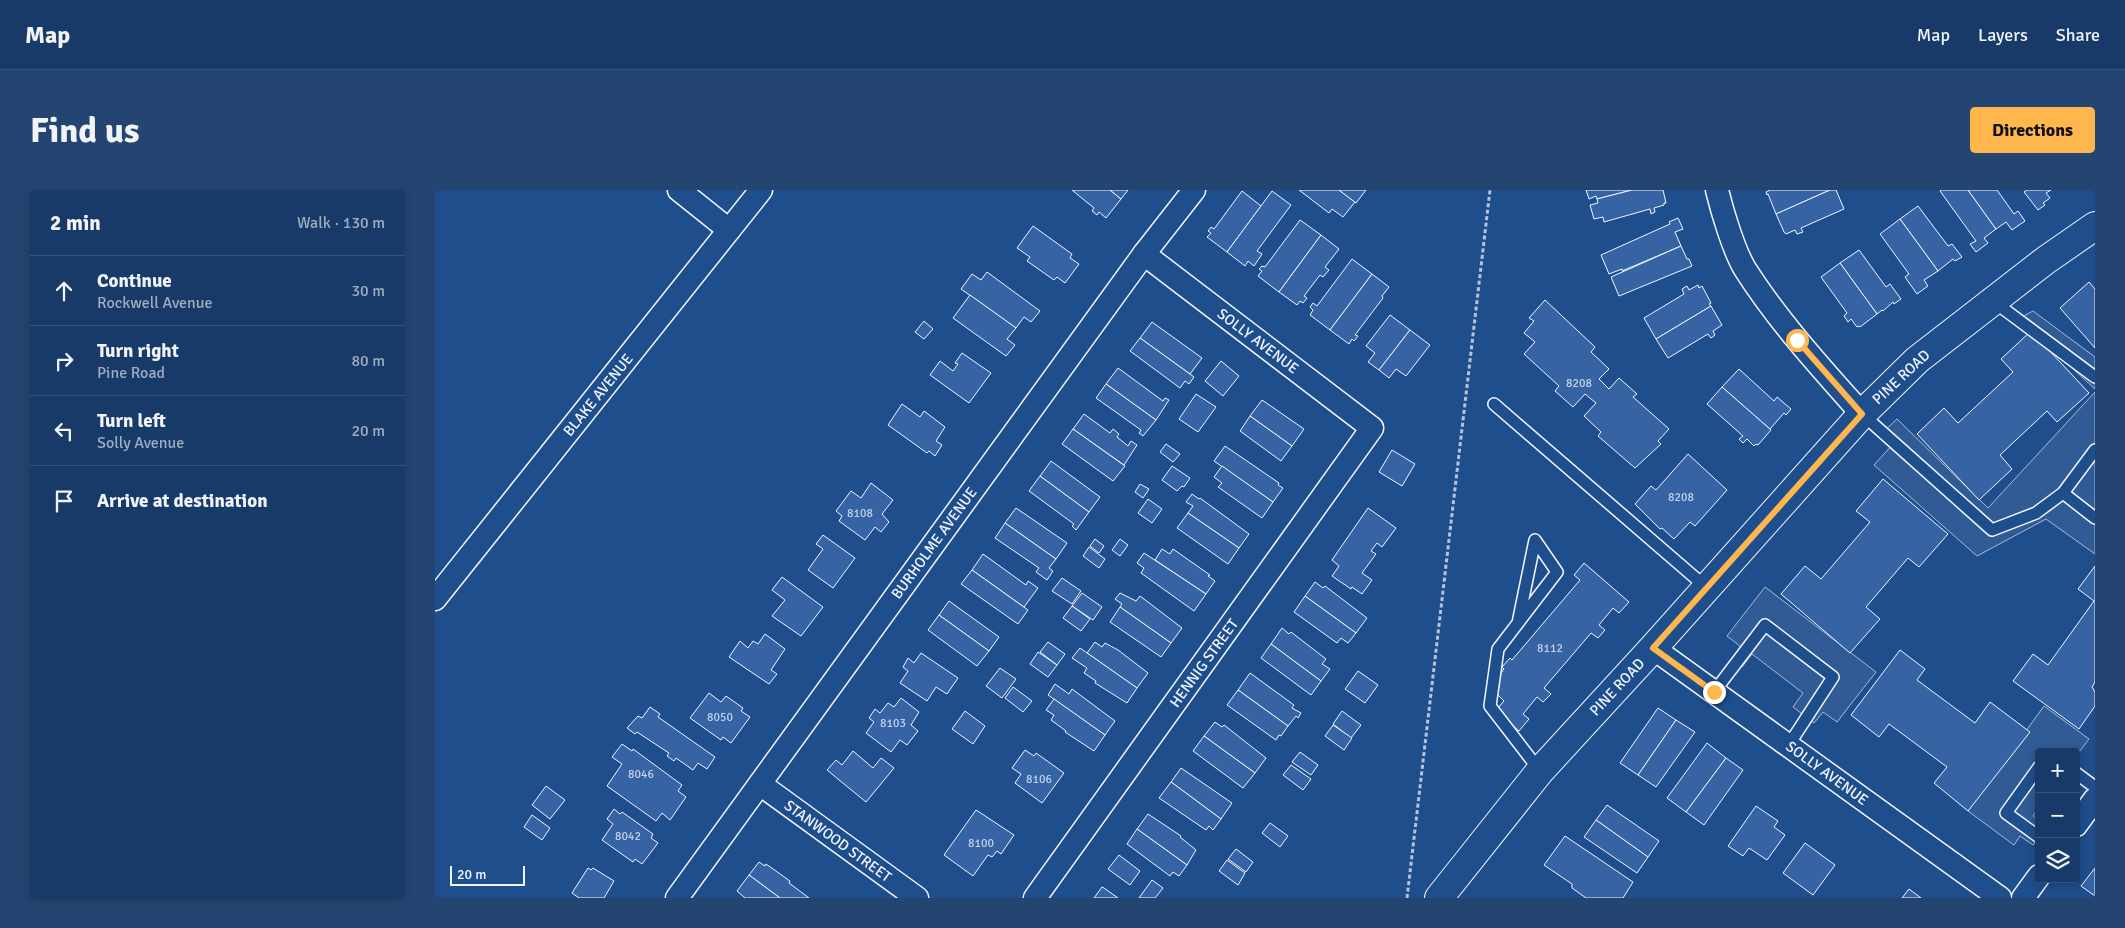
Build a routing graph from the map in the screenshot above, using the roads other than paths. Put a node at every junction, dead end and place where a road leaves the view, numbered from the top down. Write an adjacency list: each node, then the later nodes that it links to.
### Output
1 (679, 190): 6 (street)
2 (761, 190): 6 (street, BLAKE AVENUE)
3 (1194, 190): 7 (street, BURHOLME AVENUE)
4 (1717, 190): 11 (street)
5 (2095, 226): 8 (street, PINE ROAD)
6 (729, 230): 17 (street, BLAKE AVENUE)
7 (1144, 254): 12 (street, SOLLY AVENUE); 25 (street, BURHOLME AVENUE)
8 (1993, 301): 9 (lane); 11 (street, PINE ROAD)
9 (2095, 377)
10 (1494, 404): 16 (lane)
11 (1862, 414): 14 (lane); 16 (street, PINE ROAD)
12 (1372, 428): 33 (street, HENNIG STREET)
13 (2095, 450): 14 (lane)
14 (2063, 493): 15 (lane)
15 (2095, 518)
16 (1707, 588): 19 (street, PINE ROAD)
17 (435, 600)
18 (1518, 623): 18 (lane); 22 (lane)
19 (1653, 648): 20 (street, SOLLY AVENUE); 22 (street, PINE ROAD)
20 (1714, 692): 21 (street, SOLLY AVENUE); 21 (lane)
21 (1788, 746): 35 (street, SOLLY AVENUE)
22 (1540, 771): 34 (street, PINE ROAD)
23 (2035, 774): 29 (lane)
24 (2080, 776): 26 (lane)
25 (759, 784): 31 (street, BURHOLME AVENUE); 32 (street, STANWOOD STREET)
26 (2095, 787)
27 (2095, 799): 28 (street)
28 (2080, 820)
29 (2035, 835)
30 (2035, 882): 36 (street)
31 (677, 898)
32 (917, 898)
33 (1035, 898)
34 (1439, 898)
35 (2000, 898)
36 (2023, 898)

